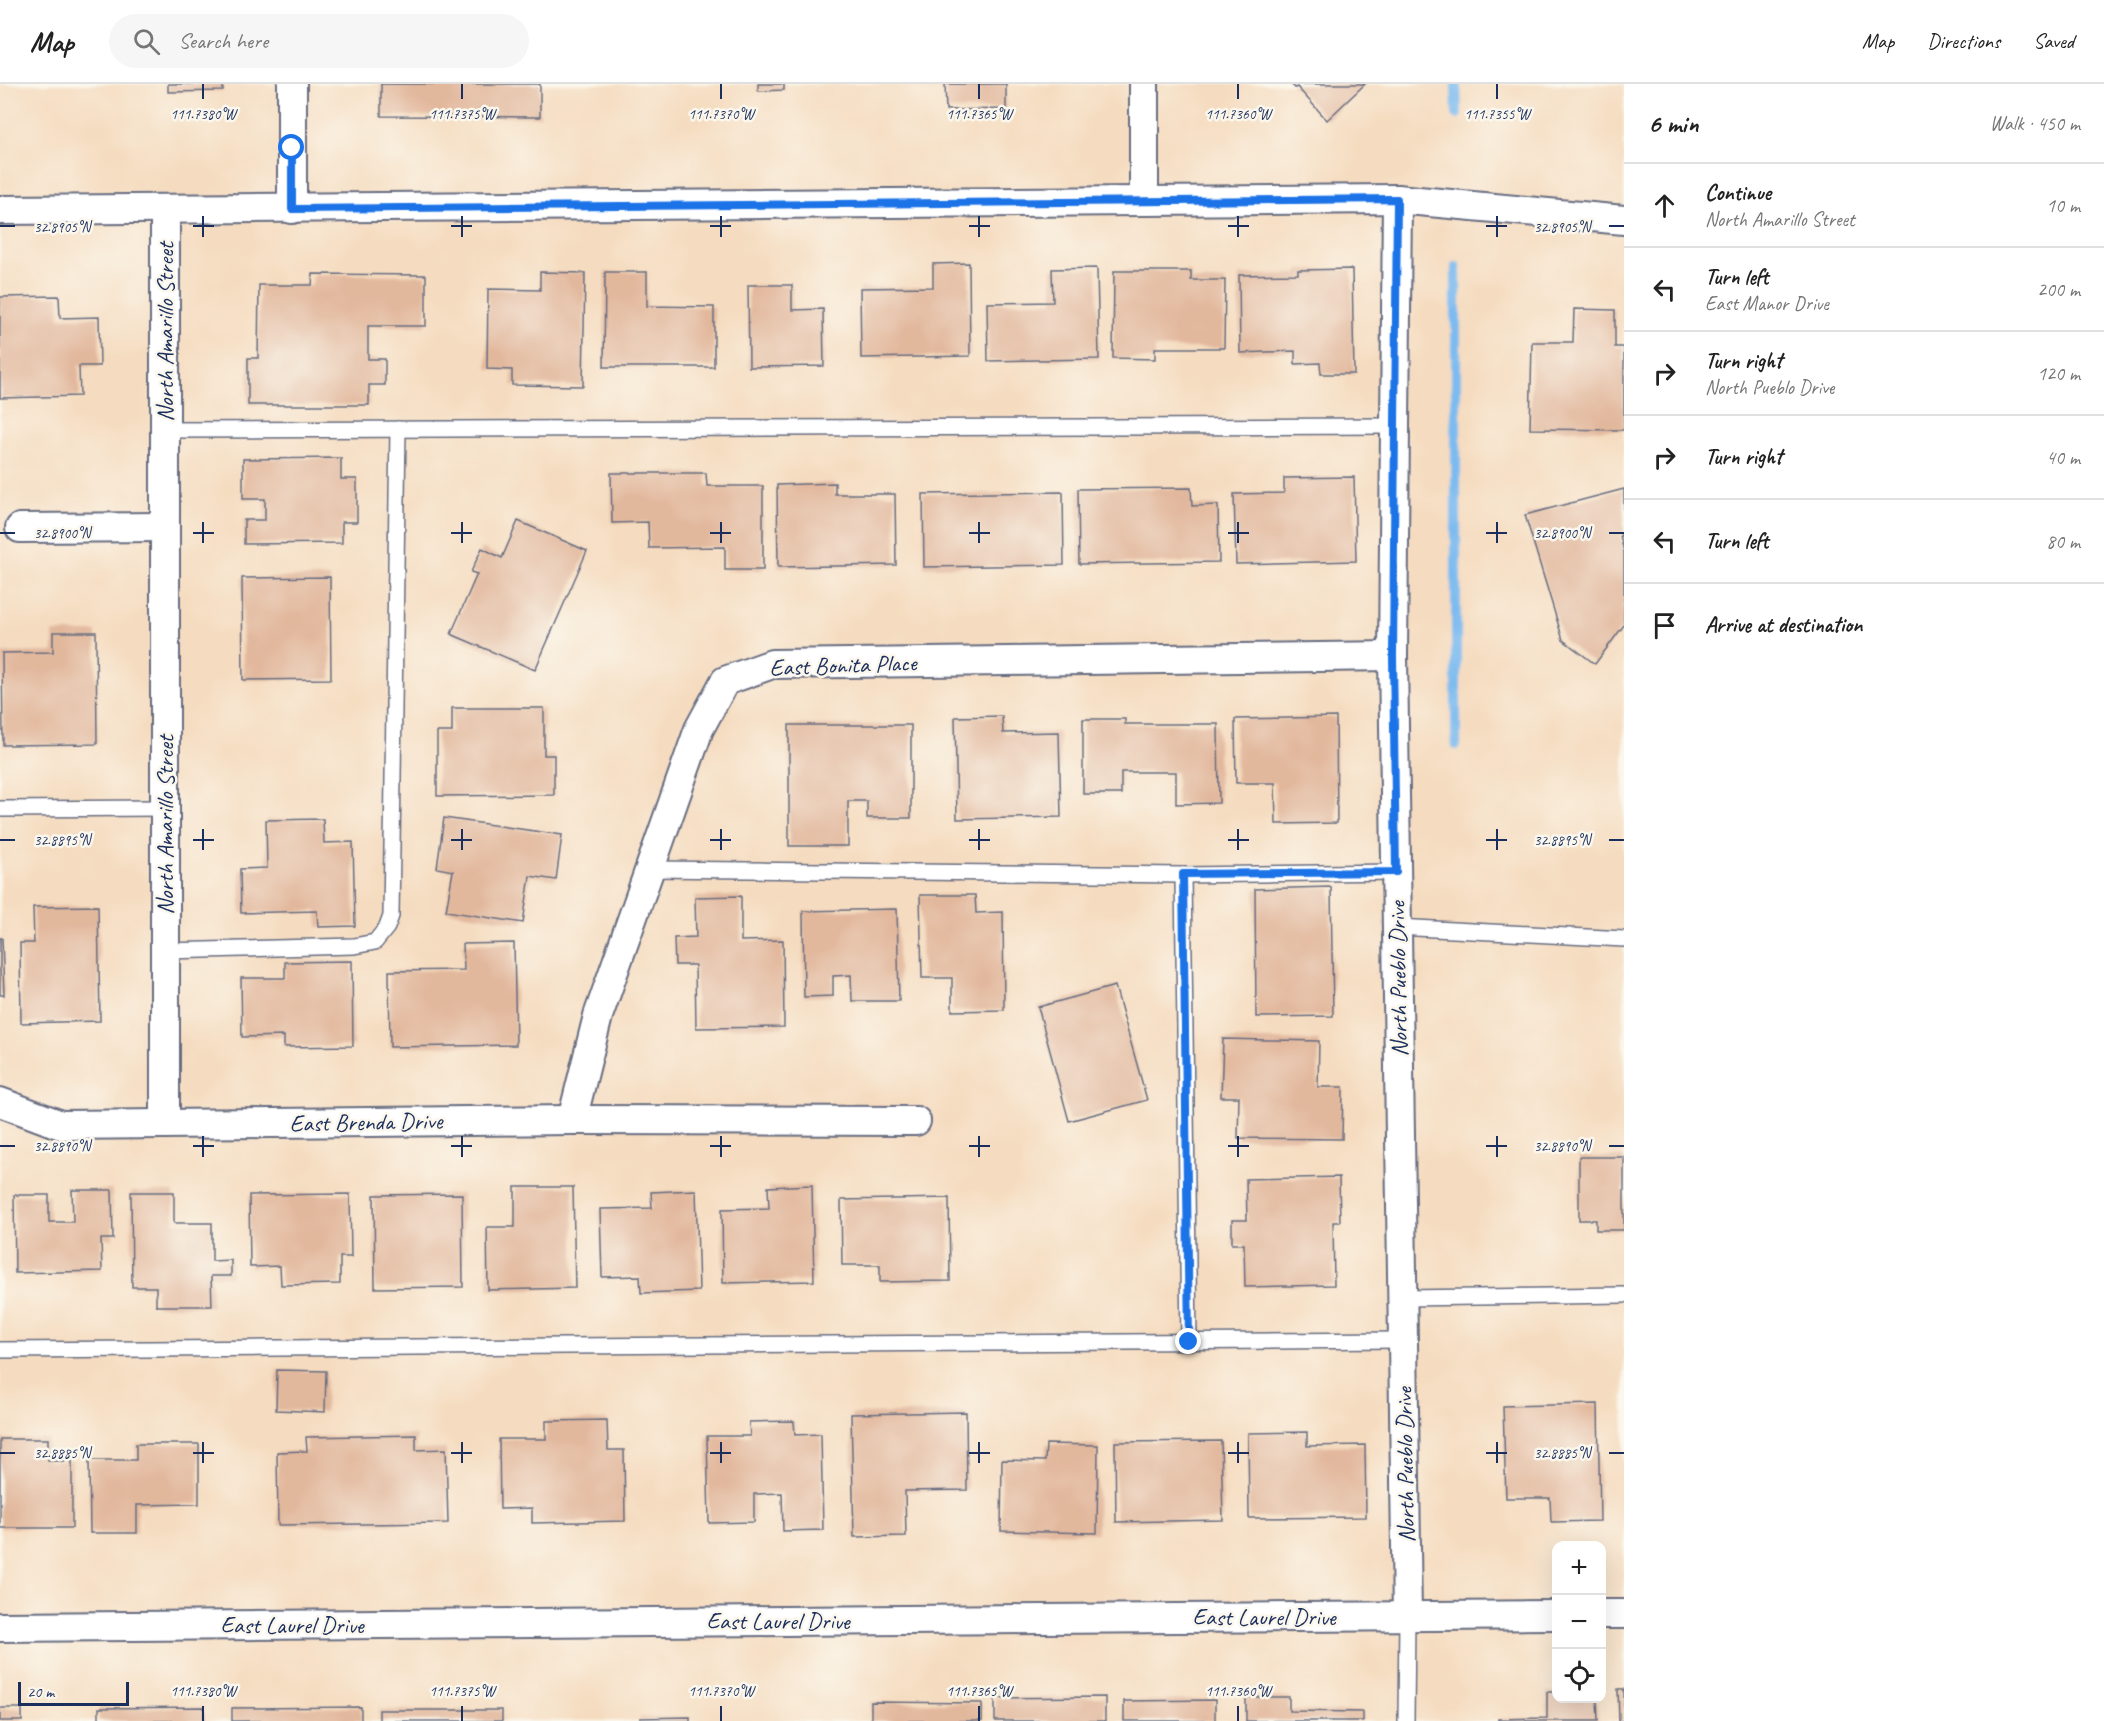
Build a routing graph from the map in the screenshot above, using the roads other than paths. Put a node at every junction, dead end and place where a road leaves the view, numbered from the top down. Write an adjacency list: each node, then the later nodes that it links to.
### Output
1 (292, 84): 6 (street)
2 (1144, 84): 4 (street)
3 (1397, 199): 4 (street); 8 (street); 9 (street, North Pueblo Drive)
4 (1144, 201): 6 (street)
5 (165, 209): 6 (street); 7 (street); 11 (street, North Amarillo Street)
6 (292, 209)
7 (0, 210)
8 (1624, 220)
9 (1395, 426): 10 (lane); 14 (street, North Pueblo Drive)
10 (398, 429): 11 (lane); 22 (lane)
11 (165, 430): 12 (street, North Amarillo Street)
12 (165, 527): 13 (street); 15 (street, North Amarillo Street)
13 (20, 528)
14 (1393, 656): 17 (street, East Bonita Place); 18 (street, North Pueblo Drive)
15 (165, 808): 16 (lane); 22 (street, North Amarillo Street)
16 (0, 809)
17 (650, 869): 19 (lane); 24 (street, East Bonita Place)
18 (1396, 872): 19 (lane); 20 (street, North Pueblo Drive)
19 (1183, 874): 30 (lane)
20 (1397, 927): 21 (lane); 28 (street, North Pueblo Drive)
21 (1624, 939)
22 (165, 951): 26 (street, North Amarillo Street)
23 (0, 1102): 26 (street, East Brenda Drive)
24 (572, 1120): 25 (street, East Brenda Drive); 26 (street, East Brenda Drive)
25 (916, 1121)
26 (165, 1124)
27 (1624, 1295): 28 (lane)
28 (1403, 1298): 29 (street, North Pueblo Drive)
29 (1403, 1340): 30 (lane); 35 (street, North Pueblo Drive)
30 (1189, 1342): 31 (lane)
31 (0, 1350)
32 (1606, 1614): 33 (street)
33 (1624, 1614)
34 (1552, 1615): 35 (street, East Laurel Drive)
35 (1407, 1616): 36 (street, East Laurel Drive); 37 (lane)
36 (0, 1627)
37 (1406, 1721)

